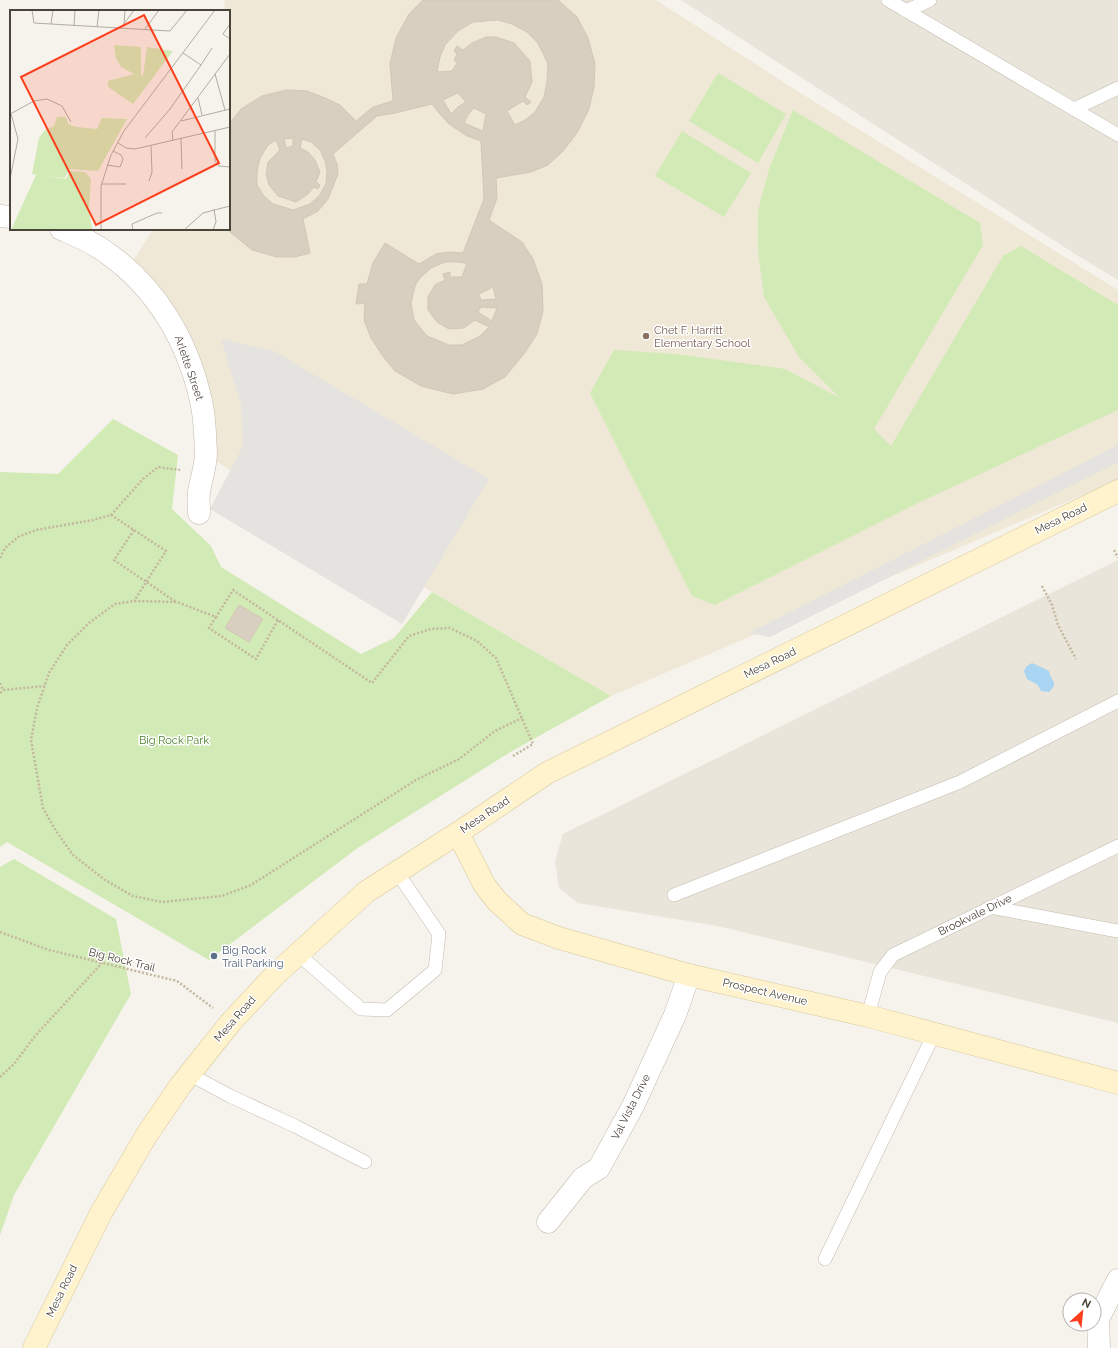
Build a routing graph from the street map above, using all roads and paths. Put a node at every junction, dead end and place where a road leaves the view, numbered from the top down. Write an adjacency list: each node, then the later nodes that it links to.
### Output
1 (888, 0): 3 (lane)
2 (930, 0): 3 (lane)
3 (906, 11): 5 (lane)
4 (1118, 88): 5 (lane)
5 (1074, 109): 6 (lane)
6 (1118, 135)
7 (0, 216): 8 (street)
8 (10, 217)
9 (63, 230): 10 (street, Arlette Street)
10 (203, 475): 12 (street, Arlette Street); 13 (path)
11 (1118, 491): 32 (street, Mesa Road)
12 (199, 513)
13 (111, 515): 14 (path); 16 (path)
14 (134, 530): 18 (path); 18 (path)
15 (1114, 550): 17 (path)
16 (0, 558)
17 (1118, 558)
18 (146, 582): 20 (path); 21 (path)
19 (1042, 586): 24 (path)
20 (134, 601): 21 (path); 26 (path)
21 (177, 602): 22 (path)
22 (216, 617): 23 (path); 23 (path)
23 (278, 620): 30 (path)
24 (1076, 659)
25 (0, 683): 27 (path)
26 (45, 686): 27 (path); 30 (path)
27 (3, 690): 28 (path)
28 (0, 693)
29 (1118, 701): 35 (lane)
30 (522, 718): 31 (path)
31 (513, 756)
32 (458, 833): 34 (street, Mesa Road); 41 (street, Prospect Avenue)
33 (1118, 846): 36 (lane, Brookvale Drive)
34 (397, 872): 39 (street, Mesa Road); 39 (lane)
35 (674, 894)
36 (990, 907): 38 (lane); 42 (lane, Brookvale Drive)
37 (0, 932): 40 (path, Big Rock Trail)
38 (1118, 932)
39 (298, 954): 43 (street, Mesa Road)
40 (102, 963): 43 (path, Big Rock Trail); 46 (path)
41 (690, 975): 42 (street, Prospect Avenue); 49 (street, Val Vista Drive)
42 (868, 1016): 44 (street, Prospect Avenue)
43 (231, 1022): 45 (street, Mesa Road)
44 (934, 1034): 47 (street, Prospect Avenue); 50 (lane)
45 (189, 1074): 48 (lane); 52 (street, Mesa Road)
46 (0, 1077)
47 (1118, 1082)
48 (365, 1162)
49 (548, 1222)
50 (825, 1259)
51 (1118, 1280): 53 (street)
52 (34, 1348)
53 (1099, 1348)

